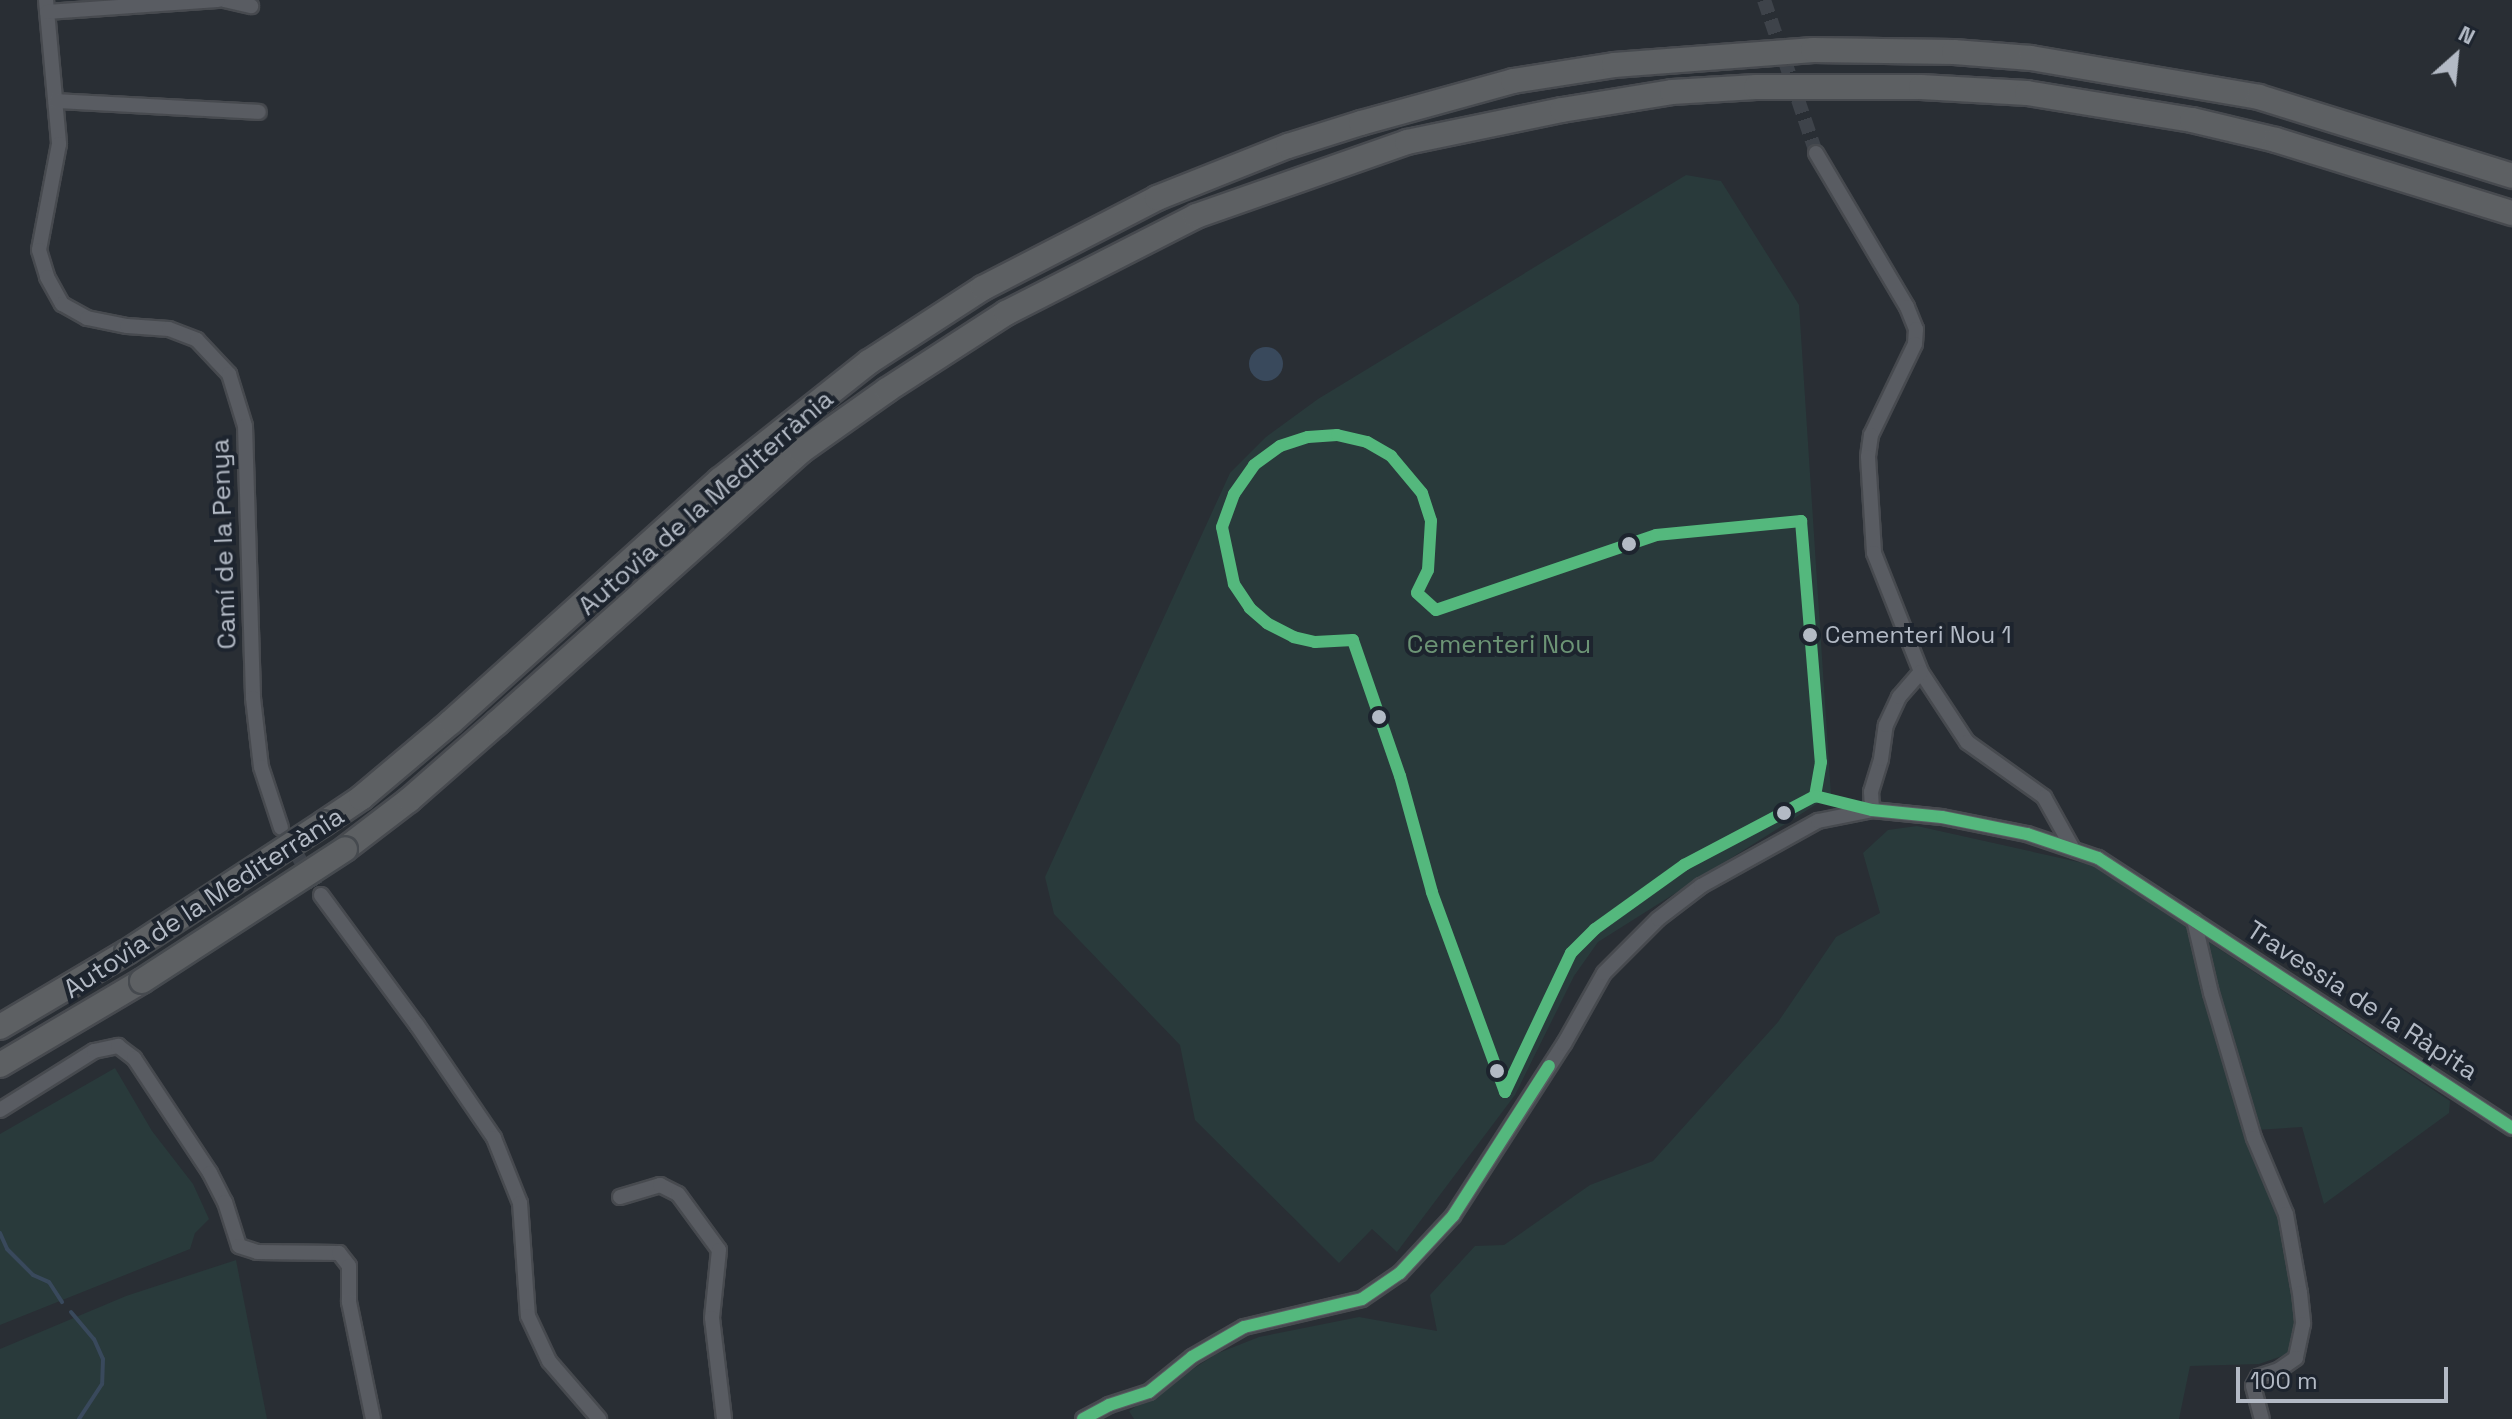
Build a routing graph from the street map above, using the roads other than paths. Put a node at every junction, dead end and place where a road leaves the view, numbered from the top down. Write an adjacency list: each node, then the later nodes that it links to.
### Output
1 (221, 0): 2 (street); 3 (street)
2 (46, 6): 4 (street, Camí de la Penya)
3 (251, 6)
4 (56, 101): 5 (street); 11 (street, Camí de la Penya)
5 (259, 112)
6 (1816, 153): 9 (street)
7 (2512, 174): 15 (highway, Autovia de la Mediterrània, bridge)
8 (2512, 213): 16 (highway, Autovia de la Mediterrània, bridge)
9 (1921, 672): 10 (street); 12 (street)
10 (1872, 810): 12 (street, Travessia de la Ràpita); 23 (street, Travessia de la Ràpita)
11 (281, 828)
12 (2073, 849): 14 (street, Travessia de la Ràpita)
13 (321, 895): 21 (street)
14 (2194, 920): 18 (street, Travessia de la Ràpita); 24 (street)
15 (0, 1027)
16 (0, 1065)
17 (0, 1110): 20 (street)
18 (2512, 1128)
19 (620, 1197): 22 (street)
20 (373, 1419)
21 (599, 1419)
22 (724, 1419)
23 (1083, 1419)
24 (2262, 1419)

